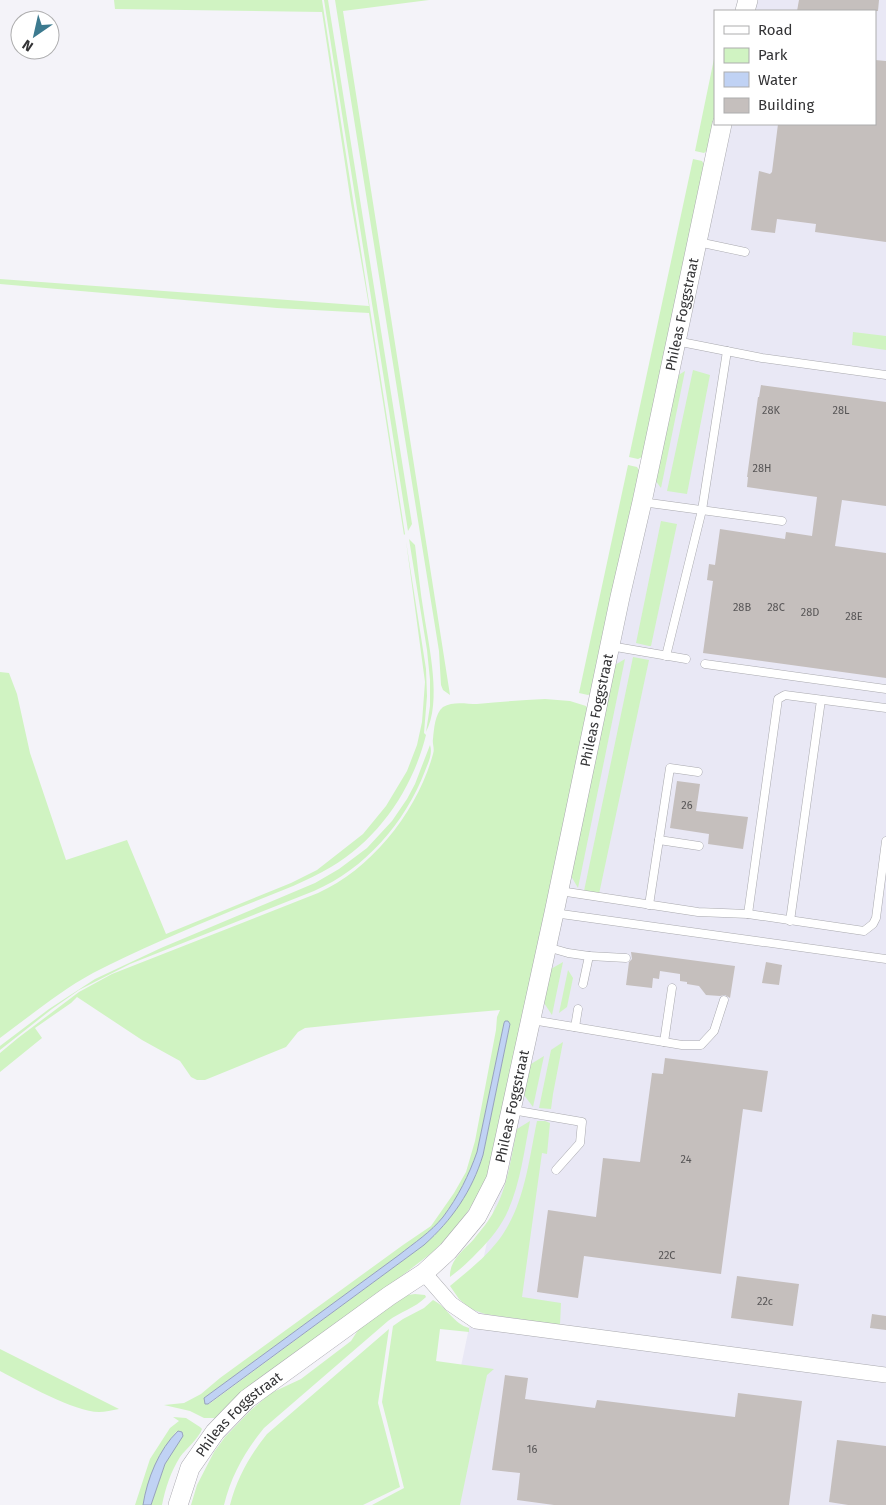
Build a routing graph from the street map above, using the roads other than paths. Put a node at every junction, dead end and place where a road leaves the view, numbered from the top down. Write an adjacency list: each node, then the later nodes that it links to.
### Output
1 (722, 125): 2 (street, Phileas Foggstraat)
2 (697, 242): 3 (lane); 4 (street, Phileas Foggstraat)
3 (745, 252)
4 (676, 341): 5 (lane); 7 (street, Phileas Foggstraat)
5 (727, 351): 6 (lane); 8 (lane)
6 (886, 374)
7 (642, 502): 8 (lane); 10 (street, Phileas Foggstraat)
8 (702, 510): 9 (lane); 11 (lane)
9 (782, 521)
10 (610, 646): 11 (lane); 21 (street, Phileas Foggstraat)
11 (666, 656): 12 (lane)
12 (686, 659)
13 (705, 664): 14 (lane)
14 (886, 689)
15 (821, 700): 16 (lane); 24 (lane); 25 (lane)
16 (886, 708)
17 (698, 772): 18 (lane)
18 (659, 840): 20 (lane); 22 (lane)
19 (886, 841): 25 (lane)
20 (699, 846)
21 (559, 891): 22 (lane); 23 (street, Phileas Foggstraat)
22 (649, 905): 24 (lane)
23 (554, 913): 26 (street, Phileas Foggstraat); 29 (lane)
24 (748, 914): 25 (lane)
25 (790, 921)
26 (547, 948): 27 (lane); 34 (street, Phileas Foggstraat)
27 (589, 956): 28 (lane); 30 (lane)
28 (626, 958)
29 (886, 959)
30 (583, 984)
31 (672, 988): 36 (lane)
32 (724, 1000): 36 (lane)
33 (578, 1009): 35 (lane)
34 (531, 1020): 35 (lane); 37 (street, Phileas Foggstraat)
35 (575, 1027): 36 (lane)
36 (664, 1042)
37 (512, 1110): 38 (lane); 39 (street, Phileas Foggstraat)
38 (556, 1170)
39 (424, 1273): 40 (street); 41 (street, Phileas Foggstraat)
40 (886, 1375)
41 (178, 1505)

